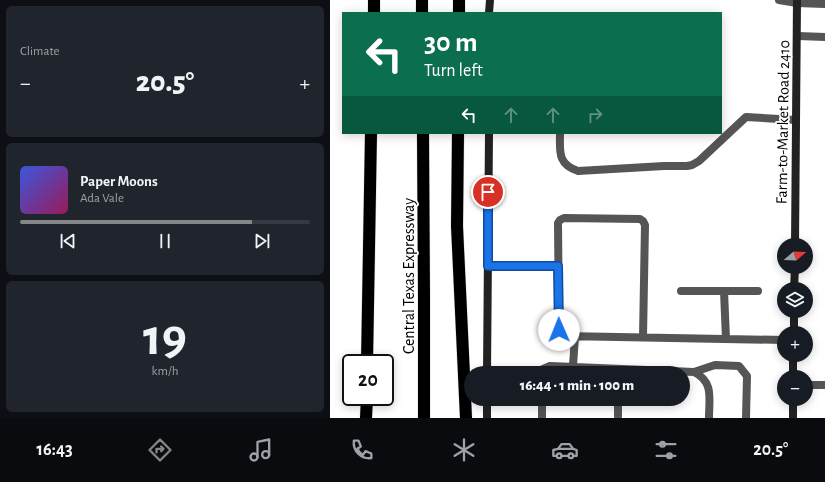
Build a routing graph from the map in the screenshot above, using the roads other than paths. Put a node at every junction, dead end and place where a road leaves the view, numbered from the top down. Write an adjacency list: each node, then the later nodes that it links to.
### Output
1 (374, 0): 8 (highway)
2 (422, 0): 9 (highway)
3 (459, 0): 10 (highway)
4 (490, 0): 11 (main road)
5 (779, 0): 6 (street)
6 (797, 1): 7 (street); 12 (main road, Farm-to-Market Road 2410)
7 (825, 4)
8 (374, 12)
9 (422, 12)
10 (459, 12)
11 (489, 12)
12 (798, 36): 13 (street); 14 (main road, Farm-to-Market Road 2410)
13 (825, 37)
14 (796, 120): 19 (street); 20 (main road, Farm-to-Market Road 2410)
15 (371, 134): 30 (highway)
16 (423, 134): 44 (highway, Central Texas Expressway)
17 (458, 134): 45 (highway)
18 (489, 134): 21 (main road)
19 (560, 134)
20 (795, 238)
21 (488, 266): 22 (street); 31 (main road)
22 (558, 266): 26 (street); 27 (street)
23 (682, 291): 24 (street)
24 (724, 291): 25 (street); 28 (street)
25 (758, 291)
26 (575, 336): 27 (street); 32 (street)
27 (643, 337): 28 (street)
28 (726, 339): 29 (street)
29 (777, 340)
30 (367, 354)
31 (487, 366)
32 (574, 366)
33 (690, 372): 34 (street)
34 (694, 372): 48 (street); 49 (street)
35 (813, 385): 36 (street)
36 (825, 385)
37 (366, 406): 43 (highway)
38 (487, 406): 46 (main road)
39 (542, 406): 47 (street)
40 (618, 406): 42 (street)
41 (793, 406): 50 (main road)
42 (618, 416)
43 (366, 418)
44 (424, 418)
45 (466, 418)
46 (487, 418)
47 (542, 418)
48 (709, 418)
49 (746, 418)
50 (793, 418)

